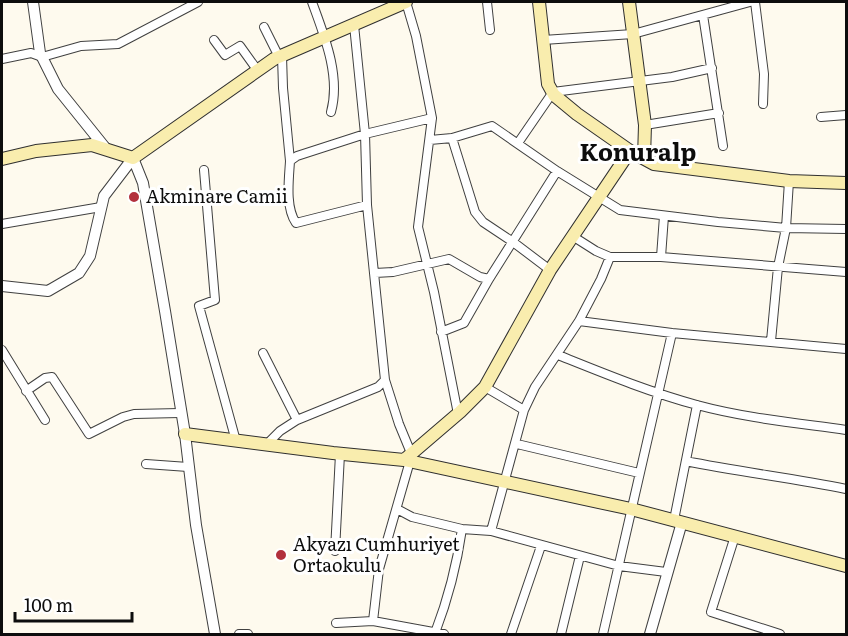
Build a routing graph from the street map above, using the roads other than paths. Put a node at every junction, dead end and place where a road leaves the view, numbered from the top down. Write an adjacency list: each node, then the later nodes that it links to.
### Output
1 (33, 2): 19 (street)
2 (198, 2): 19 (street)
3 (312, 2): 15 (street)
4 (406, 2): 11 (main road); 30 (street)
5 (487, 2): 13 (street)
6 (539, 2): 17 (main road)
7 (629, 2): 14 (main road)
8 (752, 2): 9 (street); 25 (street)
9 (727, 5): 10 (street)
10 (703, 15): 14 (street); 21 (street)
11 (354, 25): 15 (main road); 32 (street)
12 (264, 27): 18 (street)
13 (490, 30)
14 (633, 34): 17 (street); 23 (main road)
15 (325, 37): 18 (main road); 26 (street)
16 (214, 40): 22 (street)
17 (543, 40): 24 (main road)
18 (281, 56): 22 (main road); 42 (street)
19 (42, 57): 20 (street); 37 (street)
20 (2, 59)
21 (712, 68): 23 (street); 27 (street)
22 (258, 71): 39 (main road)
23 (640, 80): 24 (street); 31 (main road)
24 (553, 92): 35 (street); 38 (main road)
25 (763, 104)
26 (331, 112)
27 (719, 113): 31 (street); 36 (street)
28 (846, 115): 29 (street)
29 (821, 117)
30 (432, 118): 32 (street); 34 (street)
31 (645, 125): 40 (main road)
32 (364, 134): 42 (street); 48 (street)
33 (452, 138): 34 (street); 35 (street); 55 (street)
34 (430, 140): 58 (street)
35 (519, 143): 44 (street)
36 (723, 146)
37 (107, 150): 39 (main road); 41 (main road)
38 (630, 151): 40 (main road); 47 (main road)
39 (133, 158): 49 (street); 79 (street)
40 (644, 158): 45 (main road)
41 (2, 159)
42 (290, 161): 48 (street)
43 (204, 170): 85 (street)
44 (558, 171): 47 (street); 55 (street)
45 (789, 181): 46 (main road); 52 (street)
46 (846, 183)
47 (598, 197): 50 (street); 54 (main road)
48 (368, 205): 62 (street)
49 (101, 207): 51 (street); 64 (street)
50 (664, 216): 52 (street); 57 (street)
51 (2, 224)
52 (786, 228): 53 (street); 59 (street)
53 (846, 229)
54 (574, 237): 56 (street); 60 (main road)
55 (513, 242): 60 (street); 63 (street)
56 (609, 257): 57 (street); 65 (street)
57 (661, 257): 59 (street)
58 (427, 264): 62 (street); 63 (street); 66 (street)
59 (778, 267): 61 (street); 68 (street)
60 (550, 270): 74 (main road)
61 (846, 272)
62 (375, 273): 73 (street)
63 (489, 279): 66 (street)
64 (2, 286)
65 (579, 321): 67 (street); 72 (street)
66 (441, 332): 80 (street)
67 (672, 333): 68 (street); 76 (street)
68 (771, 341): 69 (street)
69 (846, 349)
70 (2, 350): 75 (street)
71 (263, 353): 82 (street)
72 (558, 355): 76 (street); 78 (street)
73 (385, 380): 82 (street); 89 (street)
74 (485, 387): 78 (street); 80 (main road)
75 (26, 391): 79 (street); 81 (street)
76 (658, 392): 77 (street); 93 (street)
77 (697, 405): 83 (street); 90 (street)
78 (524, 410): 86 (street)
79 (180, 413): 84 (street)
80 (458, 414): 89 (main road)
81 (45, 420)
82 (297, 420): 87 (street)
83 (846, 430)
84 (185, 434): 85 (main road); 92 (street)
85 (236, 441): 87 (main road)
86 (517, 444): 93 (street); 94 (street)
87 (266, 445): 88 (main road)
88 (340, 454): 89 (main road); 103 (street)
89 (409, 458): 94 (main road); 96 (street)
90 (686, 461): 95 (street); 98 (street)
91 (146, 464): 92 (street)
92 (188, 467): 110 (street)
93 (639, 473): 97 (street)
94 (505, 481): 97 (main road); 100 (street)
95 (846, 489)
96 (397, 509): 99 (street); 108 (street)
97 (631, 509): 98 (main road); 105 (street)
98 (678, 521): 101 (main road); 107 (street)
99 (462, 529): 100 (street); 113 (street)
100 (491, 531): 102 (street)
101 (735, 536): 106 (main road); 118 (street)
102 (541, 546): 104 (street); 114 (street)
103 (335, 551)
104 (580, 556): 105 (street); 115 (street)
105 (619, 566): 107 (street); 116 (street)
106 (846, 566)
107 (666, 572): 117 (street)
108 (373, 621): 109 (street); 113 (street)
109 (336, 623)
110 (215, 634)
111 (239, 634): 112 (street)
112 (248, 634)
113 (439, 634)
114 (511, 634)
115 (561, 634)
116 (603, 634)
117 (650, 634)
118 (780, 634)

